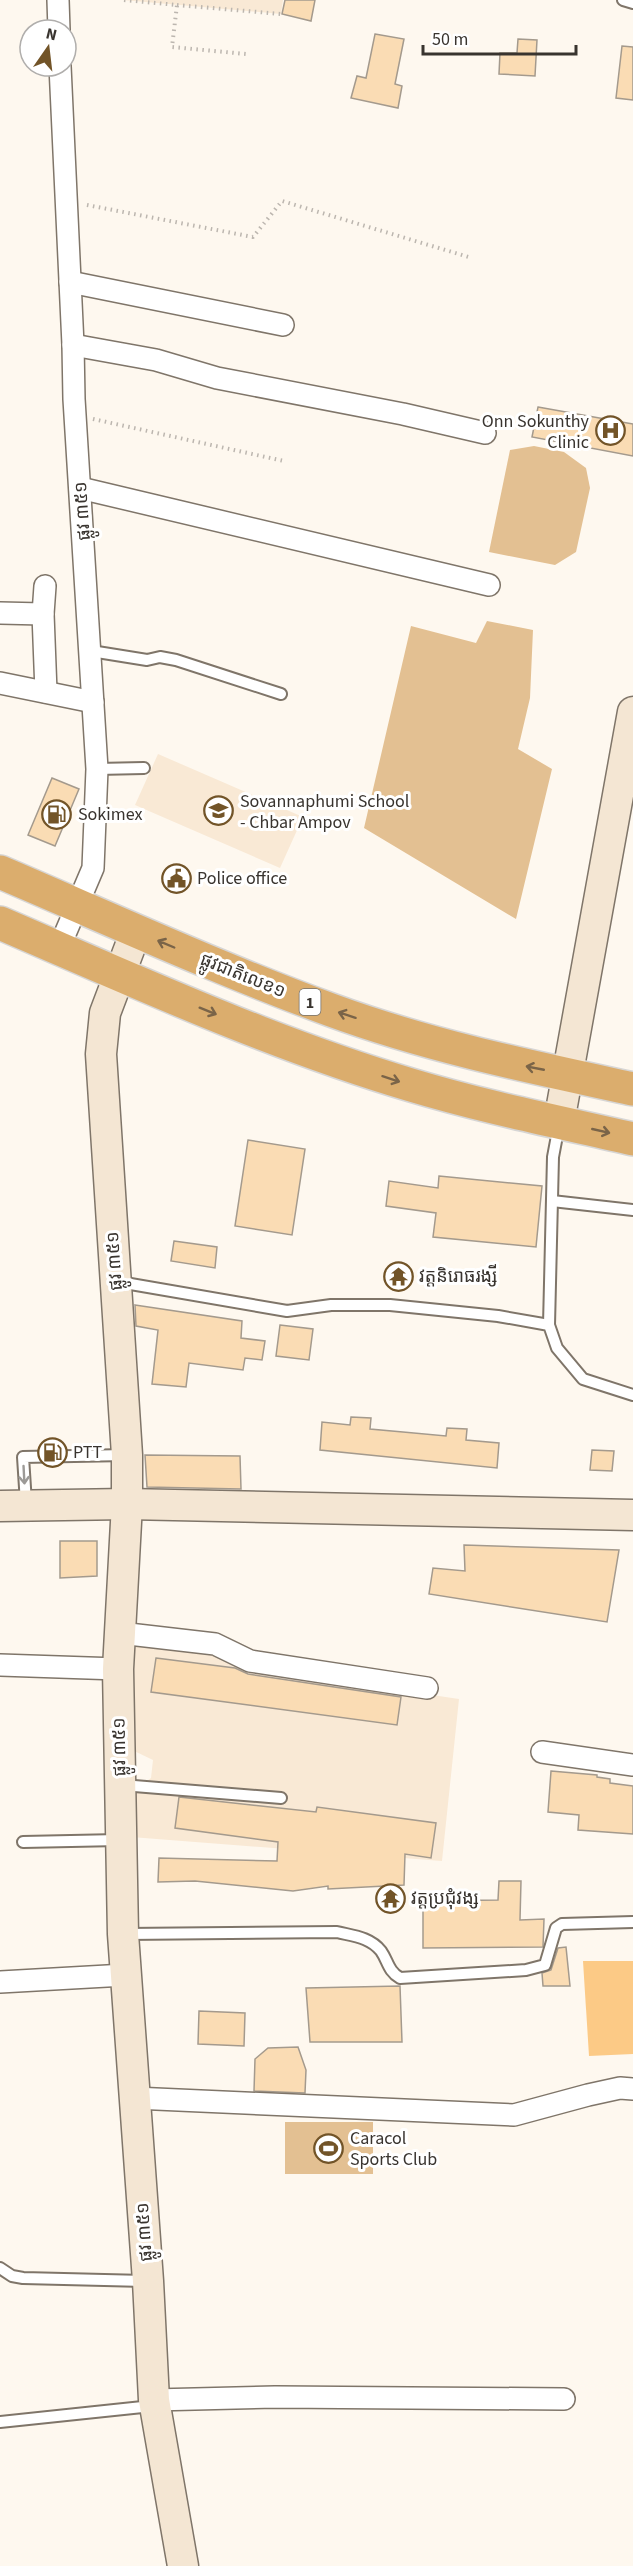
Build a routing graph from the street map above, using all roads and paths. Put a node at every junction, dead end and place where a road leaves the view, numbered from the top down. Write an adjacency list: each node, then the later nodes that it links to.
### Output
1 (58, 0): 7 (street)
2 (124, 0): 5 (path)
3 (623, 0): 4 (lane)
4 (633, 3)
5 (177, 5): 6 (path); 8 (path)
6 (281, 14)
7 (59, 18)
8 (246, 54)
9 (61, 78): 10 (street, ផ្លូវ ៣៥១)
10 (66, 201): 11 (path); 12 (street, ផ្លូវ ៣៥១)
11 (472, 258)
12 (70, 282): 13 (street); 14 (street, ផ្លូវ ៣៥១)
13 (283, 325)
14 (73, 345): 15 (street, ផ្លូវ ៣៥១); 16 (street)
15 (75, 415): 17 (path); 18 (street, ផ្លូវ ៣៥១)
16 (485, 433)
17 (284, 461)
18 (80, 488): 19 (street); 23 (street, ផ្លូវ ៣៥១)
19 (489, 585)
20 (45, 586): 22 (street)
21 (0, 613): 22 (street)
22 (43, 614): 25 (street)
23 (91, 651): 26 (lane); 27 (street, ផ្លូវ ៣៥១)
24 (0, 682): 25 (street)
25 (46, 692): 27 (street)
26 (281, 694)
27 (93, 702): 30 (street, ផ្លូវ ៣៥១)
28 (633, 711): 37 (street)
29 (144, 768): 30 (lane)
30 (98, 769): 32 (street, ផ្លូវ ៣៥១)
31 (0, 872): 32 (highway, ផ្លូវជាតិលេខ១ / 1)
32 (78, 906): 34 (highway, ផ្លូវជាតិលេខ១ / 1); 35 (street, ផ្លូវ ៣៥១)
33 (0, 923): 35 (highway)
34 (136, 931): 36 (street, ផ្លូវ ៣៥១); 37 (highway, ផ្លូវជាតិលេខ១ / 1, one-way to 34)
35 (59, 948): 36 (highway)
36 (118, 974): 39 (highway, one-way to 39); 43 (street, ផ្លូវ ៣៥១)
37 (568, 1075): 38 (highway, ផ្លូវជាតិលេខ១ / 1); 39 (street)
38 (633, 1089)
39 (559, 1122): 40 (highway, one-way to 40); 41 (lane)
40 (633, 1138)
41 (552, 1201): 42 (lane); 44 (lane)
42 (633, 1210)
43 (116, 1282): 44 (lane); 46 (street, ផ្លូវ ៣៥១)
44 (549, 1325): 45 (lane)
45 (633, 1395)
46 (127, 1455): 47 (street, ផ្លូវ ៣៥១); 48 (lane, one-way to 48)
47 (127, 1504): 48 (street); 49 (street); 50 (street, ផ្លូវ ៣៥១)
48 (13, 1506)
49 (633, 1515)
50 (120, 1633): 52 (street, ផ្លូវ ៣៥១); 53 (street)
51 (0, 1665): 52 (street)
52 (118, 1669): 56 (street, ផ្លូវ ៣៥១)
53 (427, 1689)
54 (542, 1752): 55 (street)
55 (633, 1766)
56 (119, 1785): 57 (lane); 58 (street, ផ្លូវ ៣៥១)
57 (281, 1798)
58 (120, 1840): 59 (lane); 61 (street, ផ្លូវ ៣៥១)
59 (23, 1842)
60 (633, 1922): 61 (lane)
61 (123, 1934): 62 (street, ផ្លូវ ៣៥១)
62 (125, 1975): 63 (street); 65 (street, ផ្លូវ ៣៥១)
63 (0, 1982)
64 (633, 2089): 65 (street)
65 (134, 2097): 67 (street, ផ្លូវ ៣៥១)
66 (0, 2268): 67 (lane)
67 (148, 2281): 69 (street, ផ្លូវ ៣៥១)
68 (564, 2399): 69 (street)
69 (155, 2403): 70 (lane); 71 (street, ផ្លូវ ៣៥១)
70 (0, 2422)
71 (183, 2566)

